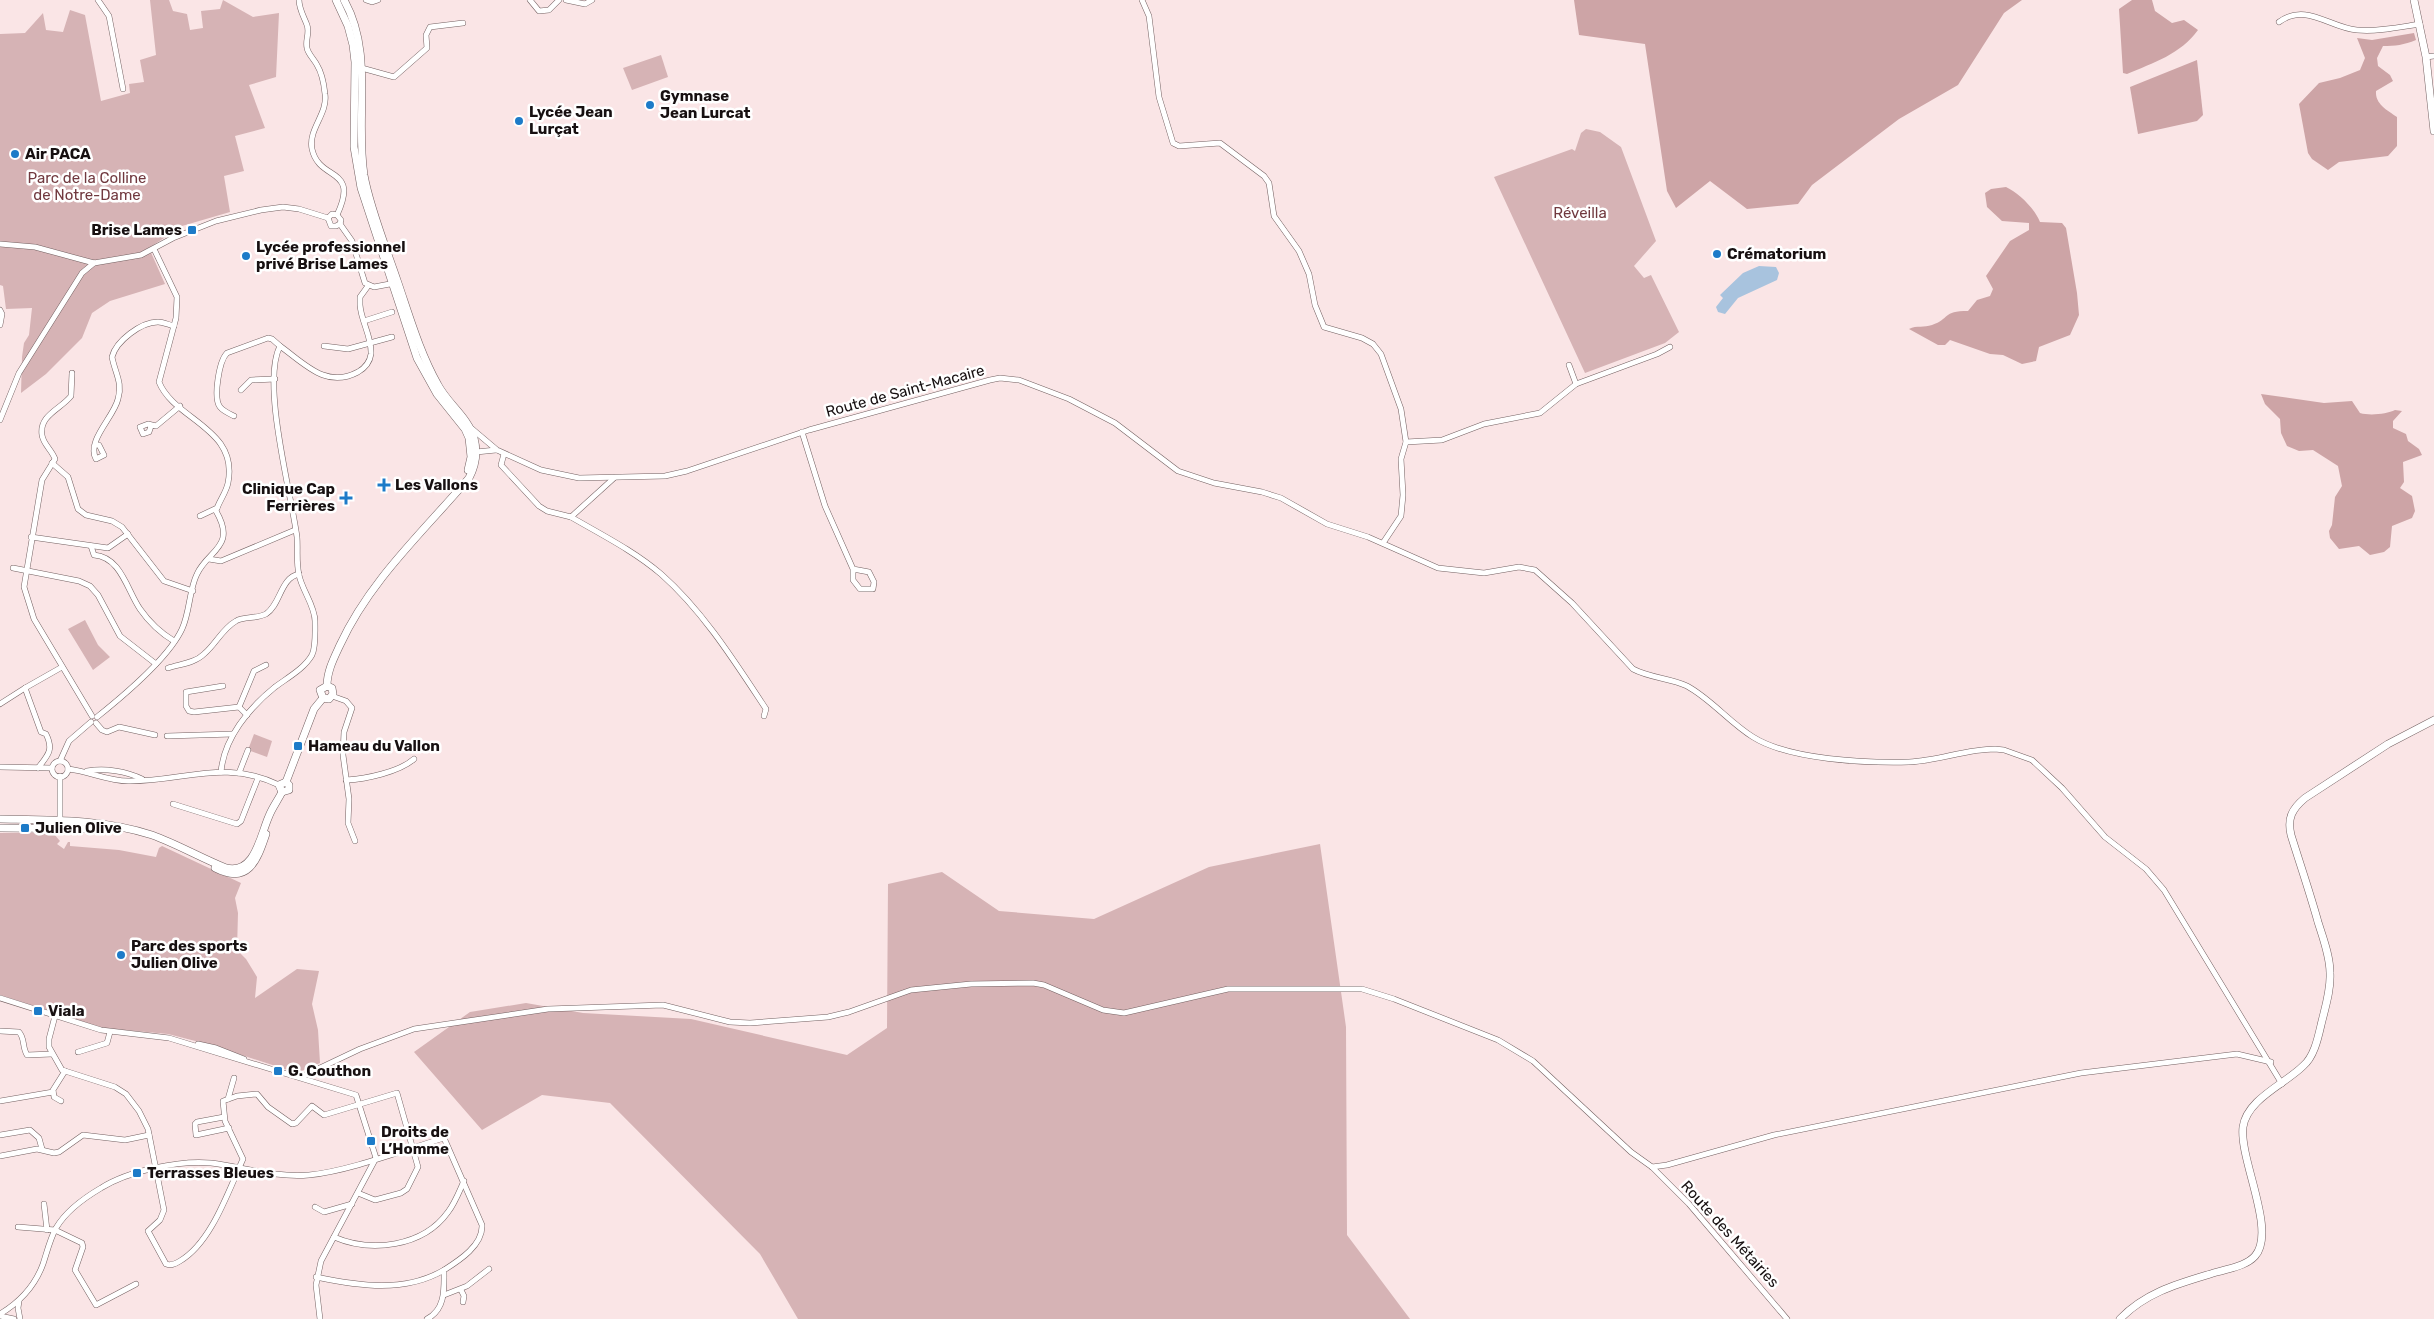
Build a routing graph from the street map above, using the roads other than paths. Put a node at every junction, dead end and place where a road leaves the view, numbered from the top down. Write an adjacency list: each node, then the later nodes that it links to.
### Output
1 (98, 0): 18 (street)
2 (299, 0): 21 (street)
3 (336, 0): 17 (main road)
4 (344, 0): 17 (main road)
5 (366, 0): 6 (street)
6 (378, 0)
7 (530, 0): 8 (street)
8 (559, 0)
9 (566, 0): 10 (street)
10 (592, 0)
11 (1142, 0): 51 (street)
12 (2414, 0): 15 (main road)
13 (2279, 22): 15 (street)
14 (462, 23): 17 (street)
15 (2420, 24): 16 (main road)
16 (2430, 56): 19 (main road)
17 (359, 67): 27 (main road)
18 (122, 89)
19 (2433, 116): 20 (main road)
20 (2434, 131)
21 (337, 215): 22 (street); 23 (street)
22 (328, 218): 23 (street); 25 (street)
23 (340, 224): 28 (street)
24 (0, 244): 26 (street)
25 (154, 249): 26 (street); 33 (street)
26 (94, 263): 47 (street)
27 (395, 283): 28 (street); 45 (main road); 49 (main road)
28 (368, 286): 31 (street)
29 (0, 310): 32 (street)
30 (392, 312): 31 (street)
31 (364, 321): 35 (street)
32 (0, 325)
33 (174, 326): 44 (street); 53 (street)
34 (392, 337): 35 (street)
35 (369, 344): 36 (street); 37 (street)
36 (280, 346): 41 (street); 46 (street)
37 (324, 346)
38 (1670, 347): 42 (street)
39 (1569, 365): 42 (street)
40 (72, 373): 57 (street)
41 (275, 379): 43 (street); 64 (street)
42 (1576, 384): 51 (street)
43 (241, 390)
44 (180, 406): 48 (street); 61 (street)
45 (450, 411): 54 (street); 58 (main road)
46 (234, 416)
47 (0, 420)
48 (151, 426)
49 (469, 426): 52 (street, Route de Saint-Macaire); 54 (main road)
50 (802, 432): 59 (street, Route de Saint-Macaire); 67 (street, Route de Saint-Macaire); 71 (street)
51 (1406, 442): 67 (street)
52 (487, 443): 54 (street); 55 (street, Route de Saint-Macaire)
53 (96, 446)
54 (475, 450): 55 (street); 58 (street); 60 (main road)
55 (497, 450): 56 (street, Route de Saint-Macaire)
56 (504, 454): 59 (street, Route de Saint-Macaire); 63 (street)
57 (52, 463): 65 (street); 66 (street)
58 (466, 474): 60 (main road)
59 (615, 478): 63 (street)
60 (459, 489): 81 (main road)
61 (217, 508): 62 (street); 69 (street)
62 (200, 516)
63 (570, 517): 88 (street)
64 (296, 530): 69 (street); 73 (street)
65 (128, 534): 68 (street); 74 (street)
66 (31, 537): 68 (street); 72 (street)
67 (1382, 543): 120 (street, Route de Saint-Macaire)
68 (90, 546): 75 (street)
69 (209, 560): 74 (street)
70 (13, 568): 72 (street)
71 (853, 569): 71 (street)
72 (26, 570): 76 (street); 78 (street)
73 (299, 574): 79 (street); 87 (street)
74 (193, 591): 75 (street)
75 (174, 641): 76 (street)
76 (156, 664): 89 (street)
77 (266, 665): 86 (street)
78 (62, 667): 82 (street); 89 (street)
79 (168, 668)
80 (224, 686): 86 (street)
81 (327, 686): 83 (main road); 84 (main road)
82 (25, 688): 85 (street); 98 (street)
83 (332, 696): 84 (main road); 105 (street)
84 (323, 698): 106 (main road)
85 (0, 704)
86 (238, 707): 87 (street)
87 (247, 715): 91 (street)
88 (764, 716)
89 (94, 719): 92 (street); 96 (street)
90 (2434, 720): 124 (main road)
91 (233, 734): 93 (street); 101 (street)
92 (155, 735)
93 (167, 736)
94 (248, 750): 102 (street)
95 (414, 759): 105 (street)
96 (60, 761): 99 (street); 100 (street)
97 (0, 766): 98 (street)
98 (38, 768): 99 (street)
99 (52, 768): 103 (street)
100 (68, 770): 101 (street); 103 (street)
101 (221, 772): 102 (street)
102 (239, 773): 104 (street)
103 (60, 776): 109 (street)
104 (258, 778): 106 (street); 107 (street)
105 (346, 780): 113 (street)
106 (281, 789): 112 (main road)
107 (173, 804)
108 (0, 820): 109 (main road)
109 (60, 820): 111 (street); 112 (main road)
110 (0, 828): 111 (main road)
111 (60, 828): 112 (main road)
112 (132, 830)
113 (354, 841)
114 (0, 998): 115 (street)
115 (55, 1016): 117 (street); 119 (street)
116 (0, 1031): 119 (street)
117 (110, 1032): 118 (street); 123 (street)
118 (78, 1052)
119 (52, 1054): 121 (street)
120 (2271, 1062): 124 (street, Route de Saint-Macaire); 138 (street)
121 (65, 1071): 125 (street); 133 (street)
122 (234, 1078): 126 (street)
123 (301, 1078): 129 (street); 138 (street, Route des Métairies)
124 (2282, 1084): 166 (main road)
125 (53, 1092): 127 (street); 128 (street)
126 (226, 1100): 129 (street); 130 (street)
127 (0, 1101)
128 (61, 1101)
129 (359, 1104): 134 (street); 137 (street)
130 (224, 1117): 131 (street); 131 (street)
131 (228, 1128): 139 (street)
132 (0, 1135): 135 (street)
133 (149, 1135): 135 (street); 140 (street)
134 (413, 1147): 137 (street); 141 (street); 142 (street)
135 (42, 1149): 136 (street)
136 (0, 1156)
137 (376, 1158): 139 (street); 142 (street)
138 (1652, 1167): 165 (street, Route des Métairies)
139 (239, 1168): 140 (street); 140 (street)
140 (157, 1169): 148 (street)
141 (464, 1181): 149 (street); 151 (street)
142 (358, 1193): 144 (street)
143 (44, 1204): 147 (street)
144 (352, 1204): 145 (street); 149 (street)
145 (315, 1207)
146 (18, 1227): 147 (street)
147 (47, 1230): 148 (street)
148 (55, 1230): 153 (street); 156 (street)
149 (334, 1237): 152 (street)
150 (489, 1269): 154 (street)
151 (444, 1270): 152 (street); 155 (street)
152 (316, 1277): 163 (street)
153 (136, 1284)
154 (461, 1290): 155 (street); 157 (street)
155 (444, 1295): 164 (street)
156 (19, 1301): 158 (street); 160 (street)
157 (463, 1302)
158 (12, 1306): 159 (street); 160 (street)
159 (6, 1310): 161 (street); 162 (street)
160 (19, 1313): 162 (street)
161 (0, 1315): 162 (street)
162 (12, 1318)
163 (320, 1319)
164 (427, 1319)
165 (1787, 1319)
166 (2120, 1319)

